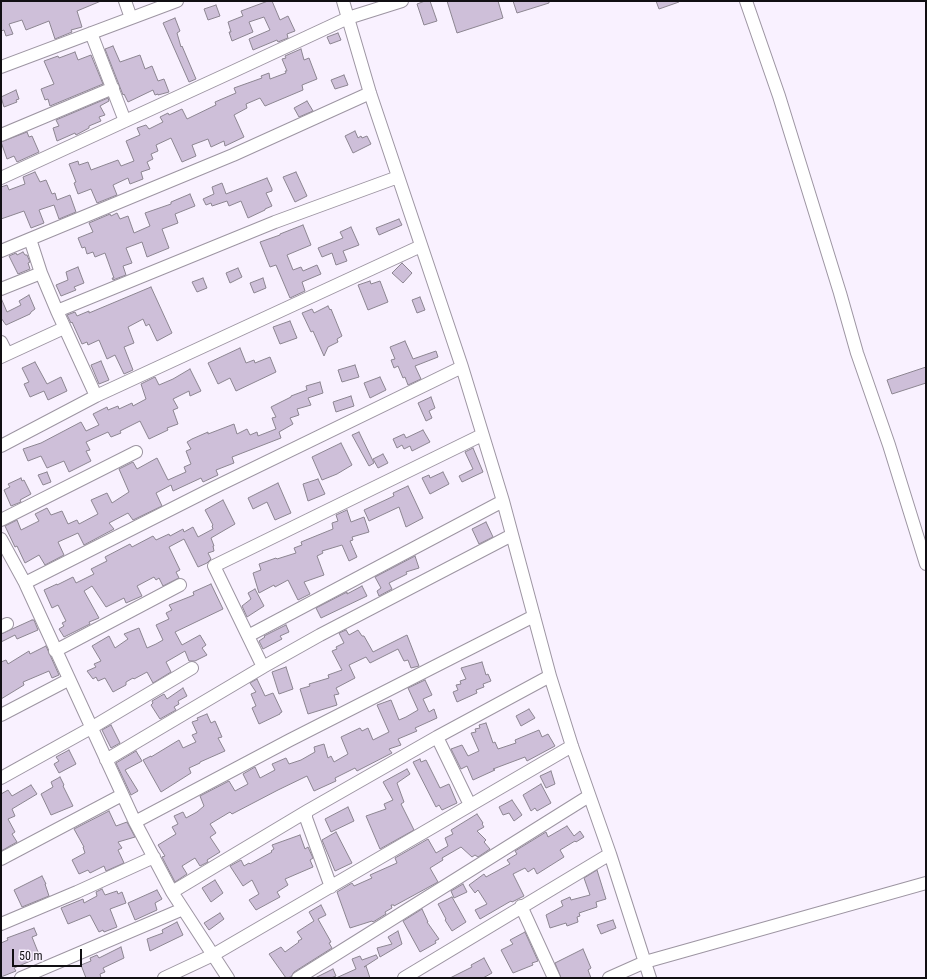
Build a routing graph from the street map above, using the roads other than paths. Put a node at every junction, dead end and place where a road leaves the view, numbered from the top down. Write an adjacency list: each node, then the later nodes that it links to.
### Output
1 (124, 1): 6 (street)
2 (177, 1): 6 (street)
3 (343, 1): 7 (street)
4 (402, 1): 7 (street)
5 (746, 1): 34 (street)
6 (130, 18): 8 (street)
7 (348, 18): 11 (street); 12 (street)
8 (91, 33): 9 (street); 10 (street)
9 (1, 67)
10 (113, 88): 12 (street); 13 (street)
11 (370, 93): 14 (street); 16 (street)
12 (125, 121): 15 (street)
13 (1, 135)
14 (398, 177): 17 (street); 21 (street)
15 (1, 178)
16 (30, 239): 18 (street); 19 (street)
17 (421, 246): 25 (street); 26 (street)
18 (1, 251)
19 (41, 273): 20 (street); 21 (street)
20 (1, 289)
21 (57, 311): 22 (street)
22 (64, 328): 24 (street); 26 (street)
23 (1, 342): 24 (street)
24 (4, 356)
25 (462, 367): 27 (street); 35 (street)
26 (96, 396): 28 (street)
27 (482, 435): 30 (street); 38 (street)
28 (1, 446)
29 (136, 452): 31 (street)
30 (503, 502): 32 (street); 38 (street)
31 (1, 520)
32 (512, 535): 37 (street); 40 (street)
33 (1, 539): 35 (street)
34 (926, 564)
35 (25, 583): 39 (street)
36 (180, 585): 39 (street)
37 (534, 616): 42 (street); 54 (street)
38 (248, 636): 40 (street)
39 (55, 651): 43 (street)
40 (263, 667): 48 (street)
41 (192, 668): 45 (street)
42 (550, 676): 46 (street); 47 (street)
43 (68, 680): 44 (street); 45 (street)
44 (1, 715)
45 (91, 728): 48 (street); 49 (street)
46 (437, 737): 52 (street); 53 (street)
47 (572, 746): 51 (street); 52 (street)
48 (106, 760): 50 (street)
49 (1, 778)
50 (122, 795): 54 (street); 57 (street)
51 (589, 796): 55 (street); 69 (street)
52 (470, 805): 59 (street)
53 (309, 810): 59 (street); 60 (street)
54 (135, 822): 56 (street)
55 (610, 854): 61 (street); 65 (street)
56 (154, 857): 60 (street); 63 (street)
57 (1, 858)
58 (926, 883): 65 (street)
59 (332, 886): 64 (street)
60 (172, 892): 62 (street)
61 (521, 906): 70 (street); 71 (street)
62 (183, 910): 64 (street); 66 (street)
63 (1, 924)
64 (213, 955): 67 (street); 68 (street)
65 (645, 962): 72 (street); 73 (street)
66 (21, 978)
67 (164, 978)
68 (228, 978)
69 (298, 978)
70 (404, 978)
71 (554, 978)
72 (609, 978)
73 (650, 978)

